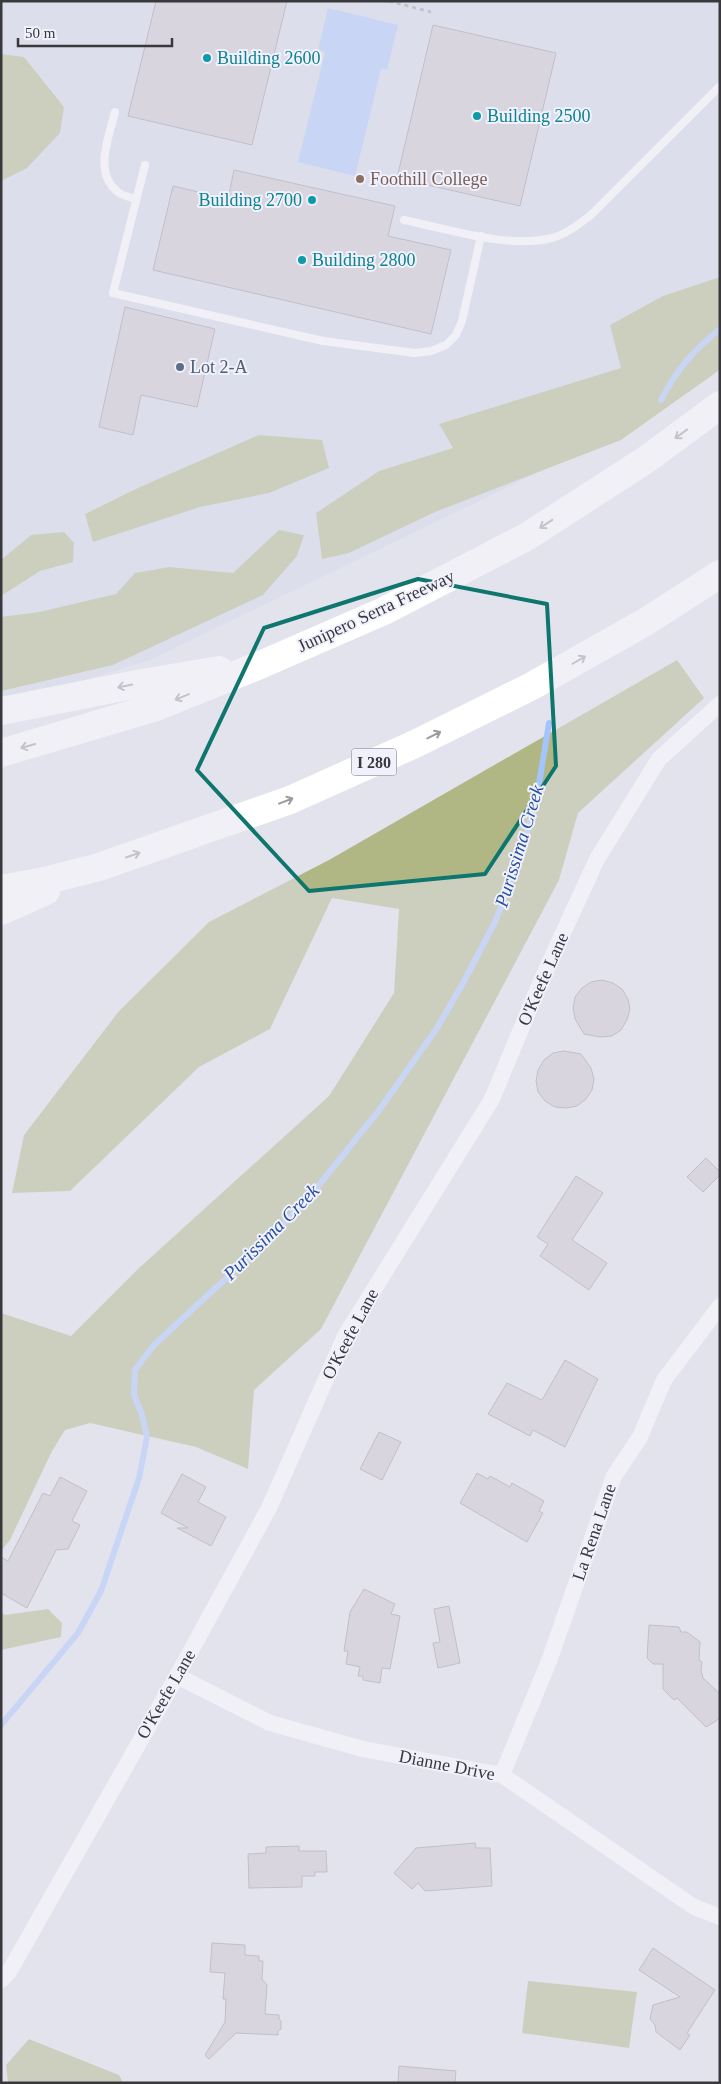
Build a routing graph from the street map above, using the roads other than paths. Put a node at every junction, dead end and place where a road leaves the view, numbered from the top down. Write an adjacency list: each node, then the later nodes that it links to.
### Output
1 (720, 86): 6 (lane)
2 (115, 112): 4 (lane)
3 (145, 165): 4 (lane)
4 (136, 199): 6 (lane)
5 (404, 220): 6 (lane)
6 (480, 236)
7 (720, 405): 9 (highway, Junipero Serra Freeway, one-way to 9)
8 (720, 574): 13 (highway, I 280, one-way to 8)
9 (260, 665): 11 (highway, one-way to 11); 12 (highway, Junipero Serra Freeway, one-way to 12)
10 (720, 704): 17 (street, O'Keefe Lane)
11 (1, 711)
12 (1, 753)
13 (99, 867): 14 (highway, I 280); 15 (highway)
14 (1, 889)
15 (1, 911)
16 (720, 1306): 18 (street, La Rena Lane)
17 (177, 1676): 18 (street, Dianne Drive); 20 (street, O'Keefe Lane)
18 (502, 1776): 19 (street, Dianne Drive)
19 (720, 1917)
20 (1, 1980)

